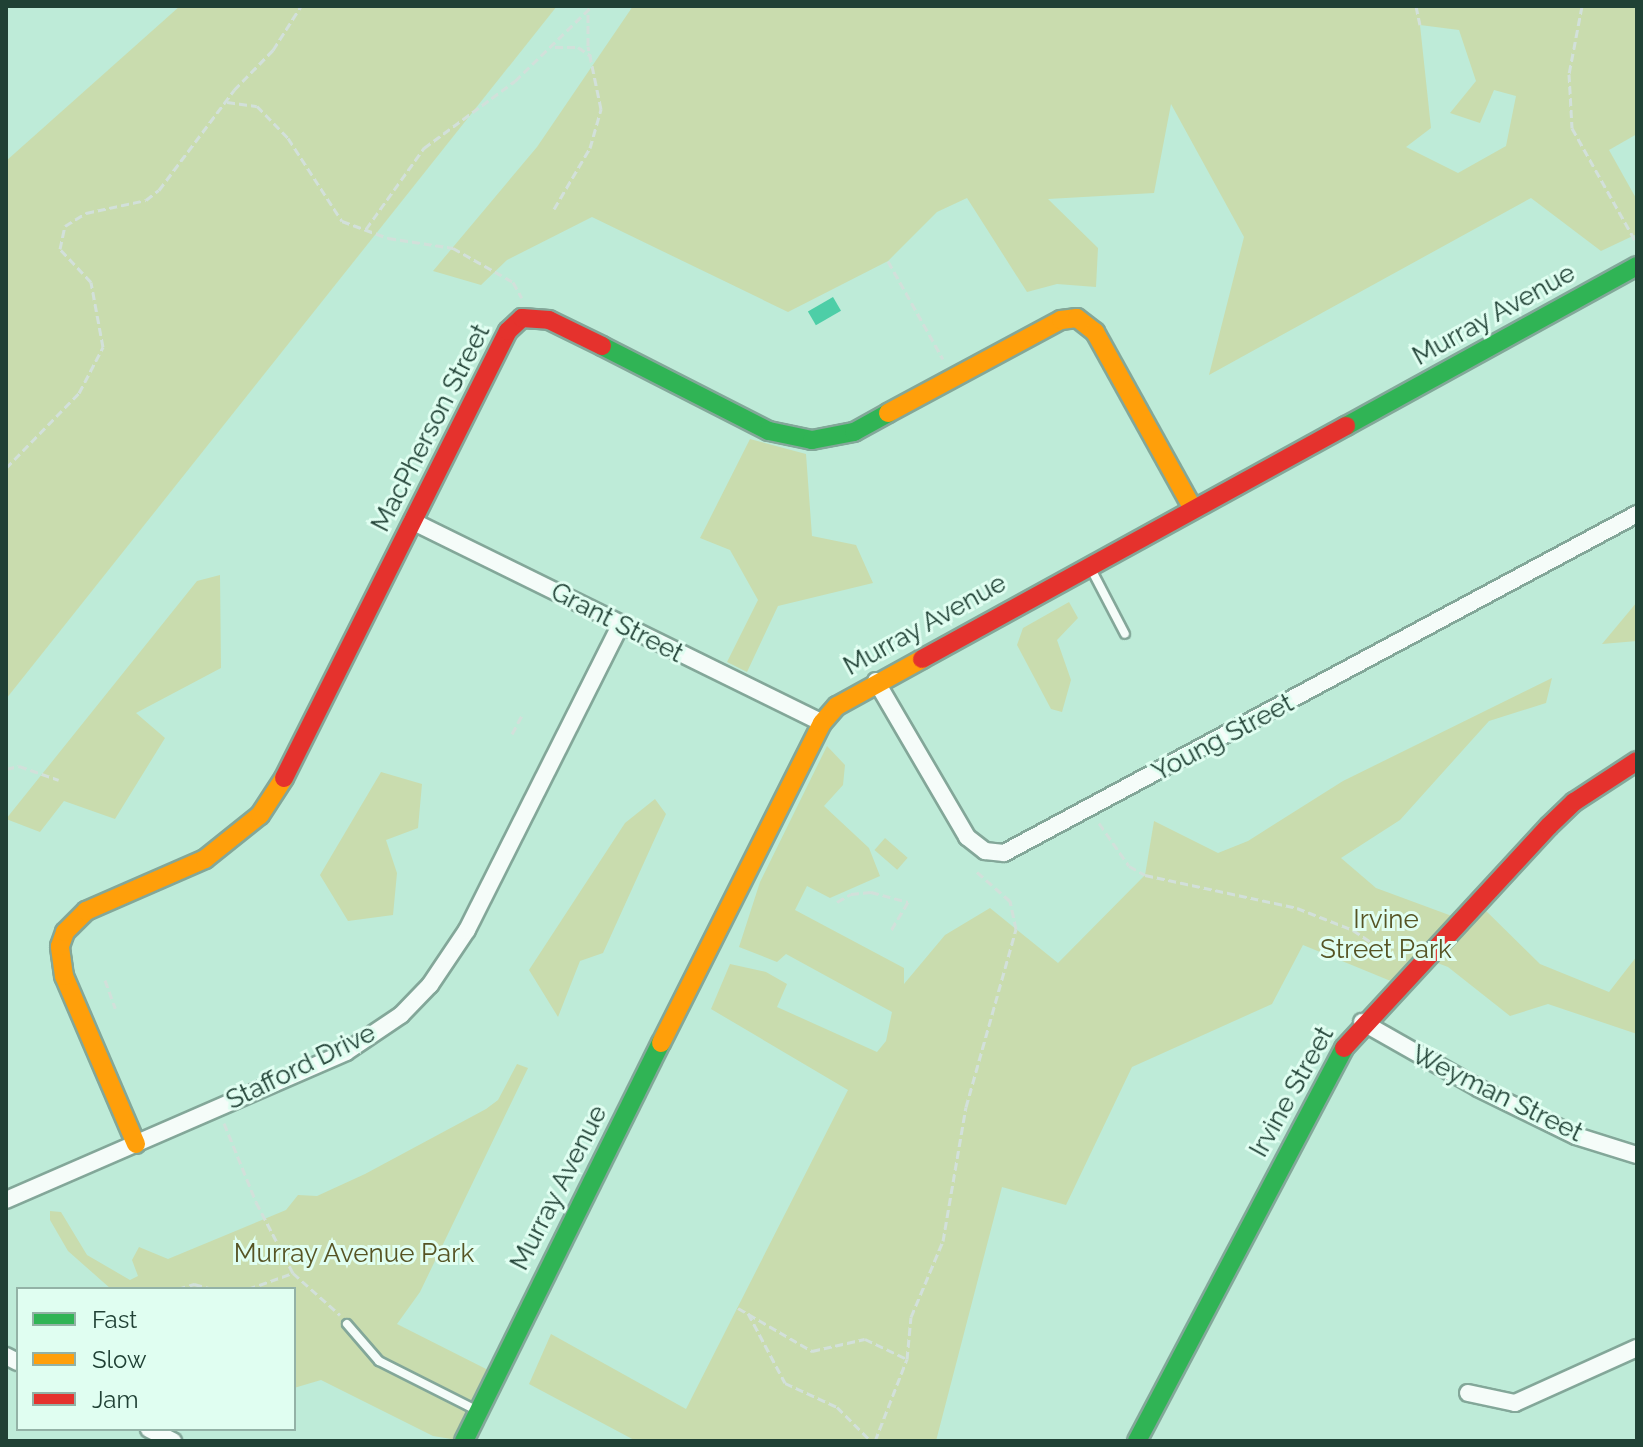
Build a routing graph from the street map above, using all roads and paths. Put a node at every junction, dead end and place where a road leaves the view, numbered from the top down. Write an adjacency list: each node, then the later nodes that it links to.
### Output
1 (301, 6): 9 (path)
2 (592, 6): 5 (path)
3 (1416, 6): 6 (path)
4 (1582, 6): 12 (path)
5 (588, 14): 7 (path); 8 (path)
6 (1420, 25)
7 (551, 48): 8 (path); 11 (path)
8 (591, 56): 10 (path)
9 (226, 102): 11 (path); 17 (path)
10 (554, 209)
11 (366, 230): 15 (path)
12 (1637, 244)
13 (888, 261): 16 (path)
14 (1637, 266): 18 (street, Murray Avenue)
15 (531, 316): 16 (street, MacPherson Street); 20 (street, MacPherson Street)
16 (953, 377): 18 (street, MacPherson Street)
17 (6, 468)
18 (1193, 509): 21 (street, Murray Avenue)
19 (1637, 514): 24 (street, Young Street)
20 (412, 521): 22 (street, Grant Street); 42 (street, MacPherson Street)
21 (1088, 565): 23 (lane); 24 (street, Murray Avenue)
22 (621, 624): 28 (street, Grant Street); 41 (street, Stafford Drive)
23 (1125, 634)
24 (876, 681): 28 (street, Murray Avenue)
25 (6, 709): 27 (path)
26 (523, 713): 29 (path)
27 (6, 717)
28 (822, 723): 55 (street, Murray Avenue)
29 (512, 734)
30 (1637, 761): 40 (street, Irvine Street)
31 (6, 769): 32 (path)
32 (59, 780)
33 (1099, 823): 37 (path)
34 (977, 872): 53 (path)
35 (837, 902): 36 (path)
36 (891, 930)
37 (1390, 955)
38 (105, 980): 39 (path)
39 (115, 1008)
40 (1362, 1022): 43 (street, Weyman Street); 60 (street, Irvine Street)
41 (218, 1108): 42 (street, Stafford Drive); 45 (path)
42 (136, 1144): 44 (street, Stafford Drive)
43 (1637, 1155)
44 (6, 1200)
45 (293, 1273): 48 (path); 51 (path)
46 (184, 1287): 47 (path)
47 (205, 1287)
48 (254, 1287)
49 (738, 1308): 50 (path)
50 (748, 1313): 53 (path); 59 (path)
51 (347, 1324): 55 (lane)
52 (1637, 1348): 54 (street)
53 (907, 1359): 59 (path)
54 (1468, 1393)
55 (478, 1411): 58 (street, Murray Avenue)
56 (153, 1431): 57 (street)
57 (173, 1441)
58 (464, 1441)
59 (873, 1441)
60 (1137, 1441)

